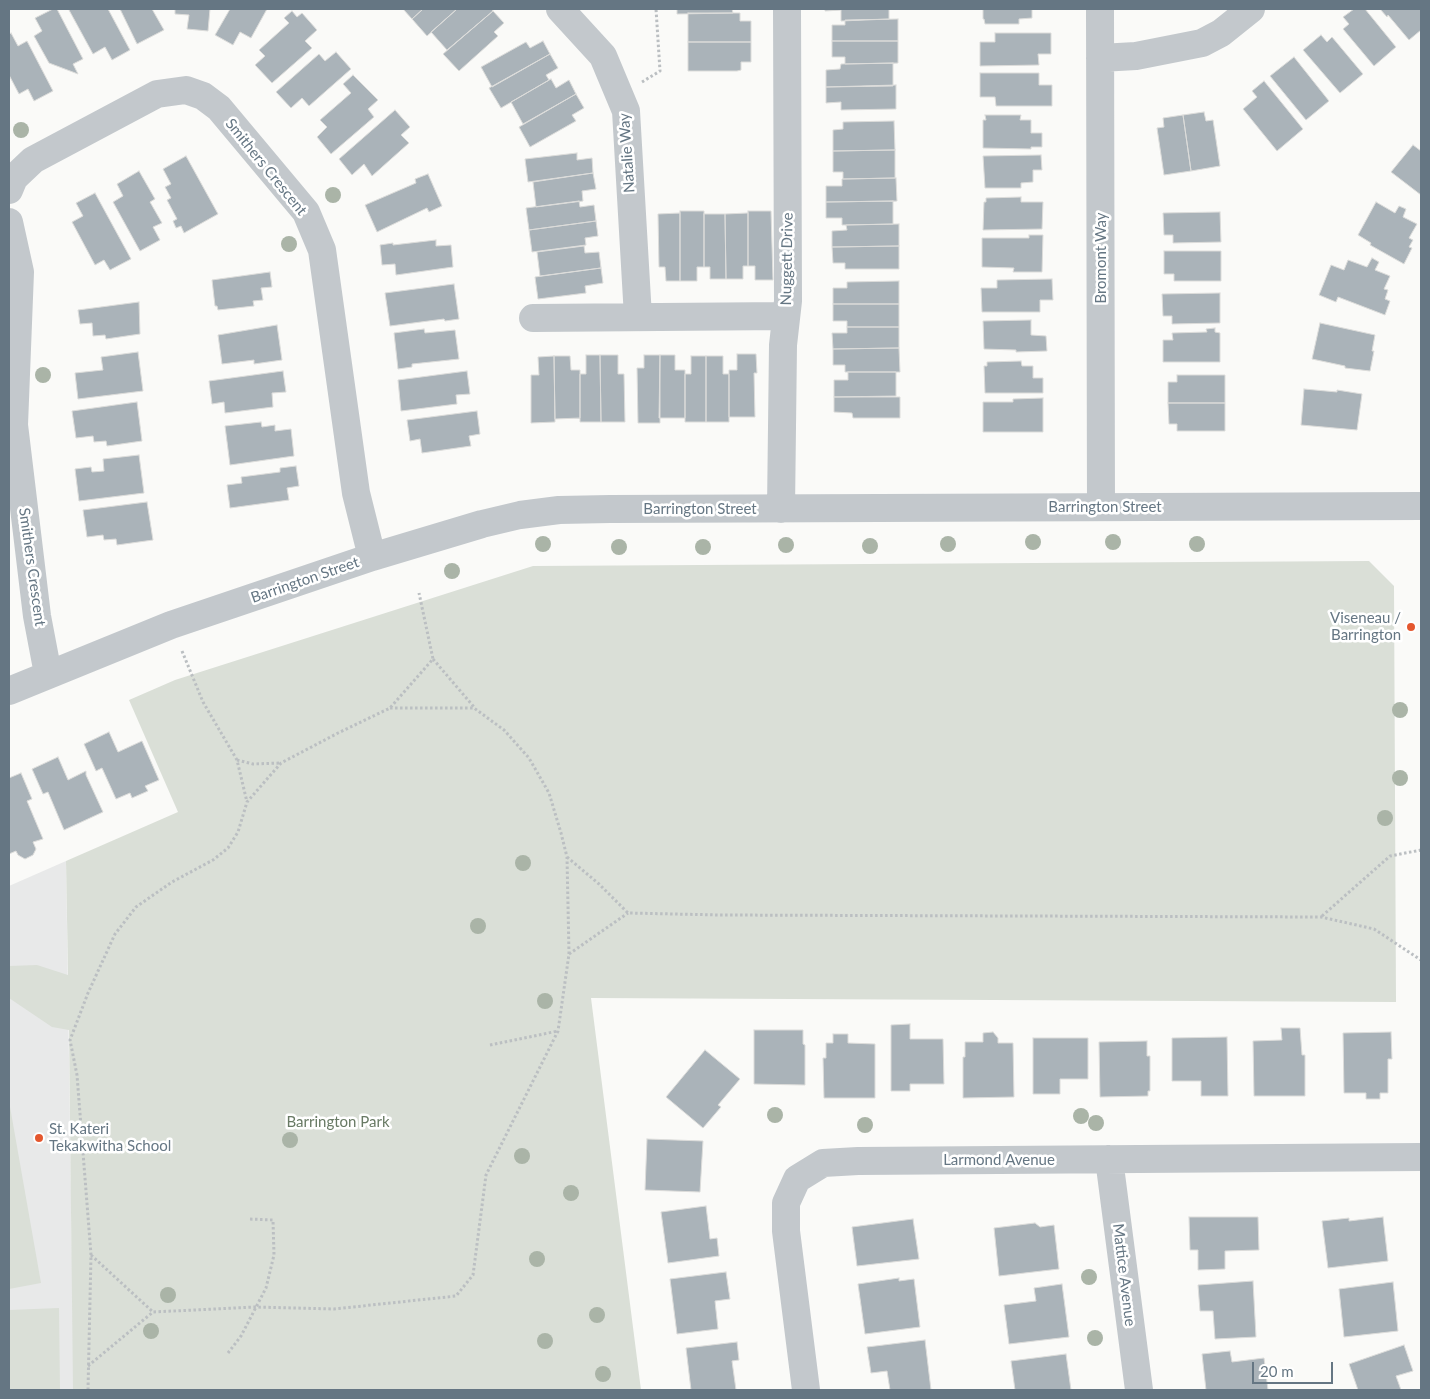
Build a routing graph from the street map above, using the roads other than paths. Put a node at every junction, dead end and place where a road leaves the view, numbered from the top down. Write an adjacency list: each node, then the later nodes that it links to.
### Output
1 (560, 9): 9 (street, Natalie Way)
2 (787, 9): 8 (street, Nuggett Drive)
3 (1100, 9): 5 (street, Bromont Way)
4 (1251, 9): 5 (street)
5 (1100, 58): 12 (street, Bromont Way)
6 (9, 190): 14 (street, Smithers Crescent)
7 (9, 222): 15 (street, Smithers Crescent)
8 (786, 316): 9 (street); 13 (street, Nuggett Drive)
9 (638, 317): 10 (street)
10 (533, 318)
11 (1421, 506): 12 (street, Barrington Street)
12 (1100, 507): 13 (street, Barrington Street)
13 (781, 509): 14 (street, Barrington Street)
14 (372, 557): 15 (street, Barrington Street)
15 (48, 674): 16 (street, Barrington Street)
16 (9, 692)
17 (1421, 1156): 18 (street, Larmond Avenue)
18 (1109, 1159): 19 (street, Larmond Avenue); 20 (street, Mattice Avenue)
19 (806, 1390)
20 (1139, 1390)

